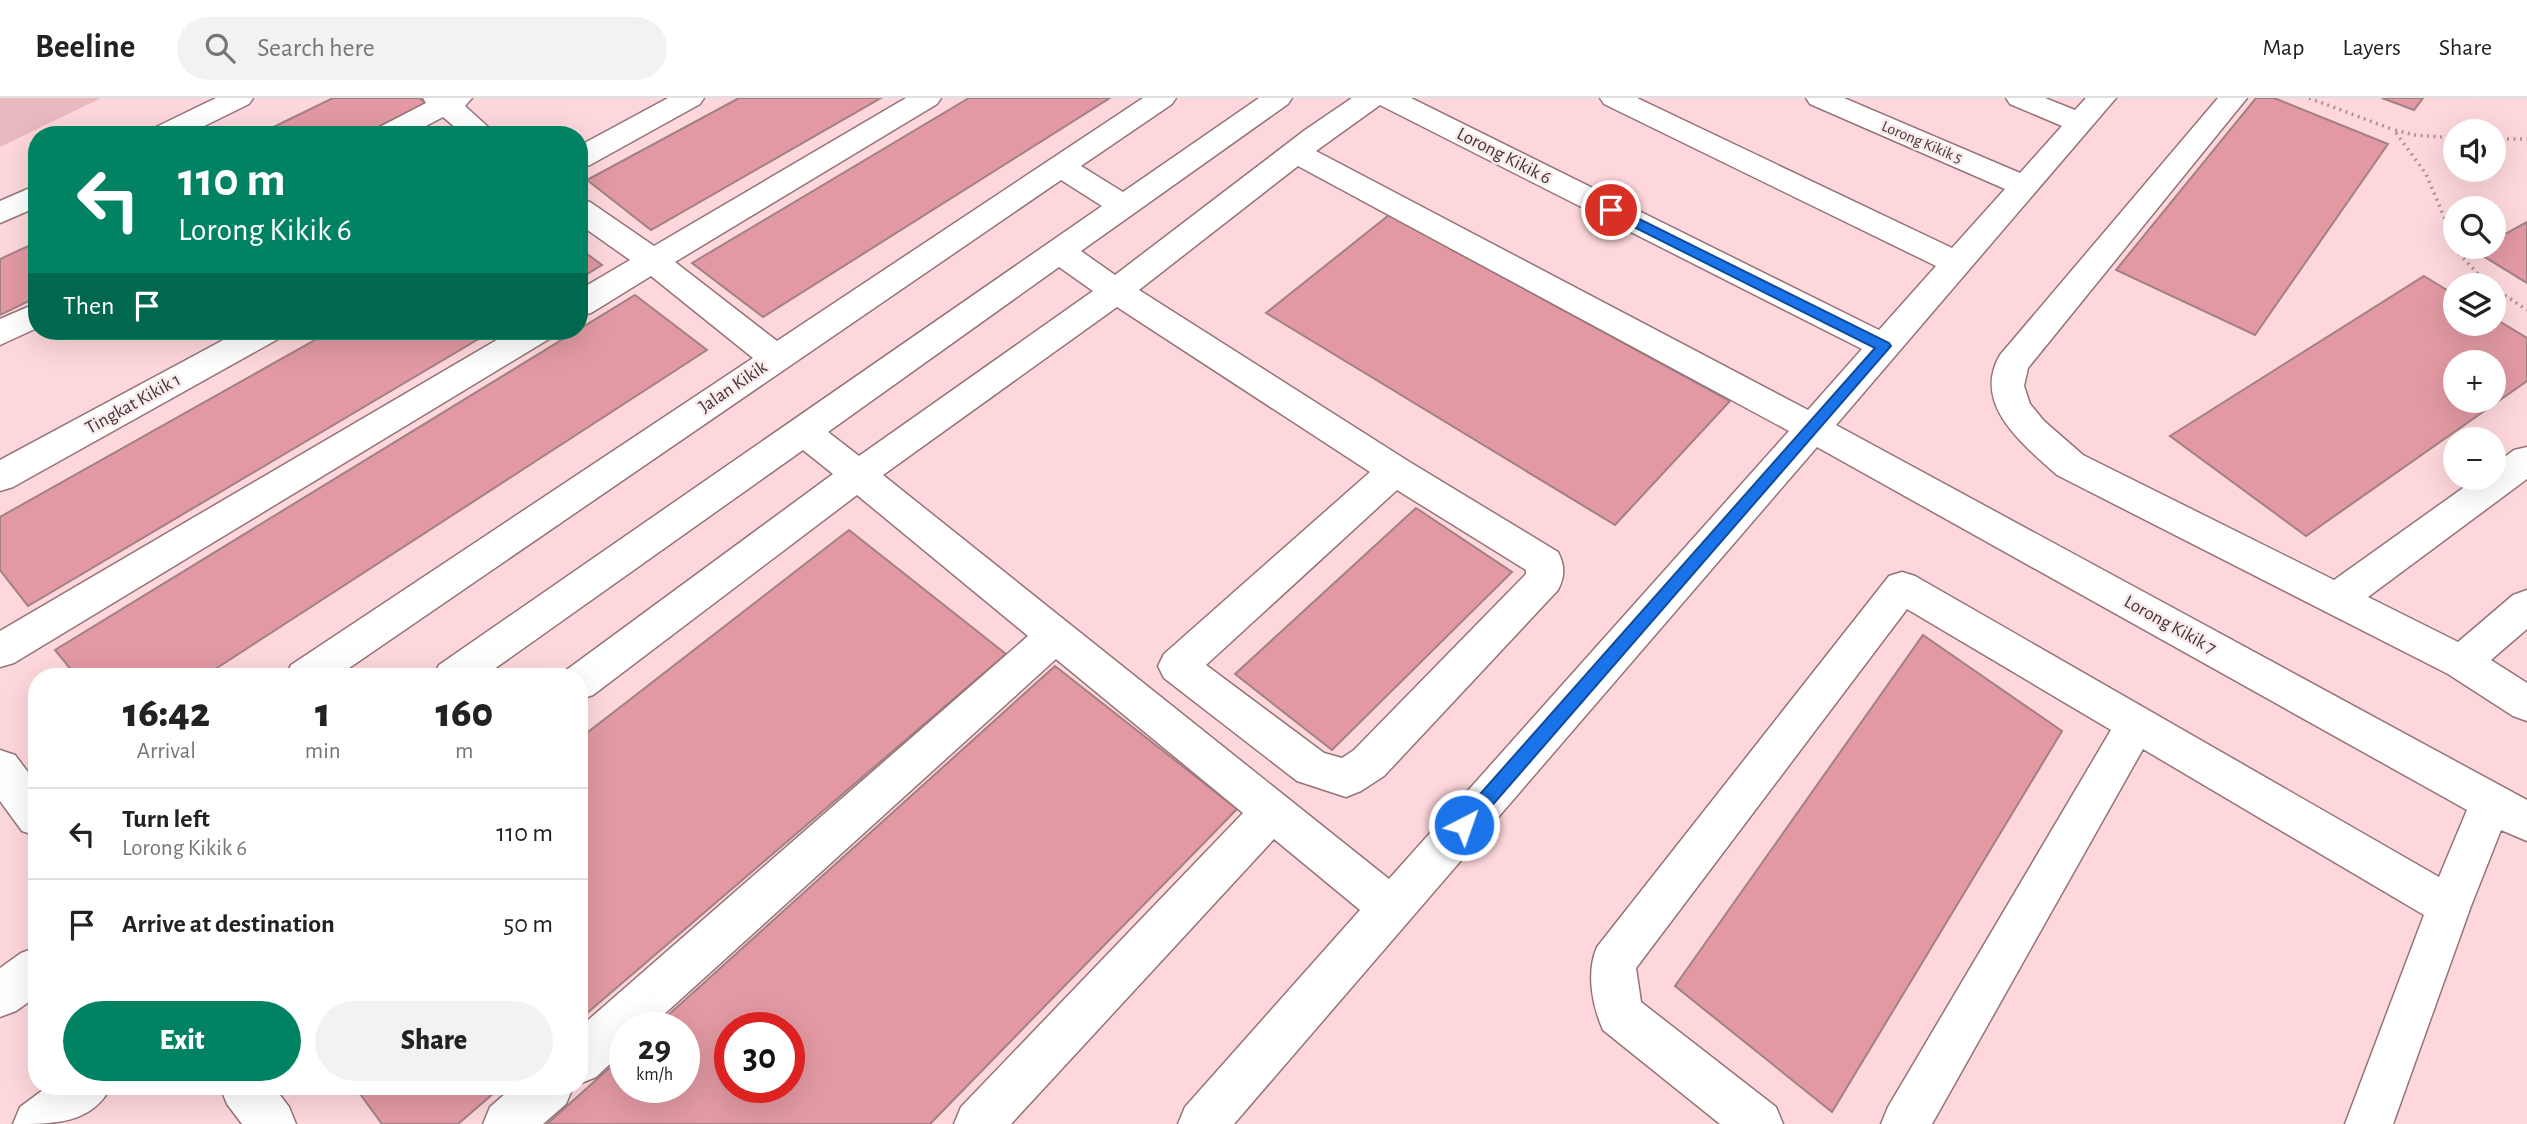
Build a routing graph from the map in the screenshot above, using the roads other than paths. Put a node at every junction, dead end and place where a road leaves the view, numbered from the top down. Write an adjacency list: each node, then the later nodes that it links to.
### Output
1 (239, 98): 14 (street)
2 (690, 98): 17 (street)
3 (927, 98): 26 (street)
4 (1162, 98): 19 (street, Jalan Kikik)
5 (1278, 98): 22 (street)
6 (1371, 98): 18 (street)
7 (1388, 98): 34 (street, Lorong Kikik 6)
8 (1614, 98): 27 (street)
9 (1820, 98): 20 (street, Lorong Kikik 5)
10 (2021, 98): 13 (street)
11 (2231, 98): 42 (street)
12 (447, 100): 15 (street); 16 (street)
13 (2091, 110): 20 (street)
14 (181, 126)
15 (402, 126)
16 (474, 126)
17 (588, 153)
18 (1296, 153): 28 (street); 36 (street, Lorong Kikik 7)
19 (1061, 167): 22 (street); 35 (street, Jalan Kikik)
20 (2024, 186): 27 (street)
21 (28, 199): 23 (street)
22 (1124, 206): 25 (street)
23 (0, 213)
24 (588, 215): 26 (street)
25 (1060, 252): 28 (street); 37 (street)
26 (653, 261): 29 (street); 35 (street)
27 (1957, 263): 34 (street)
28 (1116, 291): 39 (street); 40 (street)
29 (588, 300)
30 (28, 319): 31 (street)
31 (0, 333)
32 (250, 340): 41 (street, Tingkat Kikik 1)
33 (522, 340): 45 (street)
34 (1884, 346): 36 (street)
35 (776, 358): 47 (street, Jalan Kikik)
36 (1812, 428): 53 (street, Lorong Kikik 7); 55 (street)
37 (805, 432): 40 (street); 48 (street)
38 (2527, 460): 42 (street)
39 (1395, 471): 39 (street)
40 (858, 475): 44 (street); 49 (street)
41 (0, 477)
42 (2337, 599): 46 (street)
43 (2527, 606): 46 (street)
44 (1055, 636): 52 (street); 58 (street)
45 (0, 651)
46 (2462, 662): 50 (street)
47 (317, 668)
48 (466, 668)
49 (588, 676)
50 (2527, 704)
51 (2136, 724): 54 (street); 67 (street); 68 (street)
52 (1272, 812): 55 (street); 65 (street)
53 (2509, 812): 54 (street)
54 (2449, 906): 69 (street)
55 (1391, 908): 66 (street)
56 (28, 975): 57 (street)
57 (0, 995)
58 (588, 1052)
59 (76, 1095): 62 (street)
60 (250, 1095): 63 (street)
61 (540, 1095): 64 (street)
62 (37, 1124)
63 (272, 1124)
64 (507, 1124)
65 (978, 1124)
66 (1202, 1124)
67 (1759, 1124)
68 (1905, 1124)
69 (2369, 1124)

